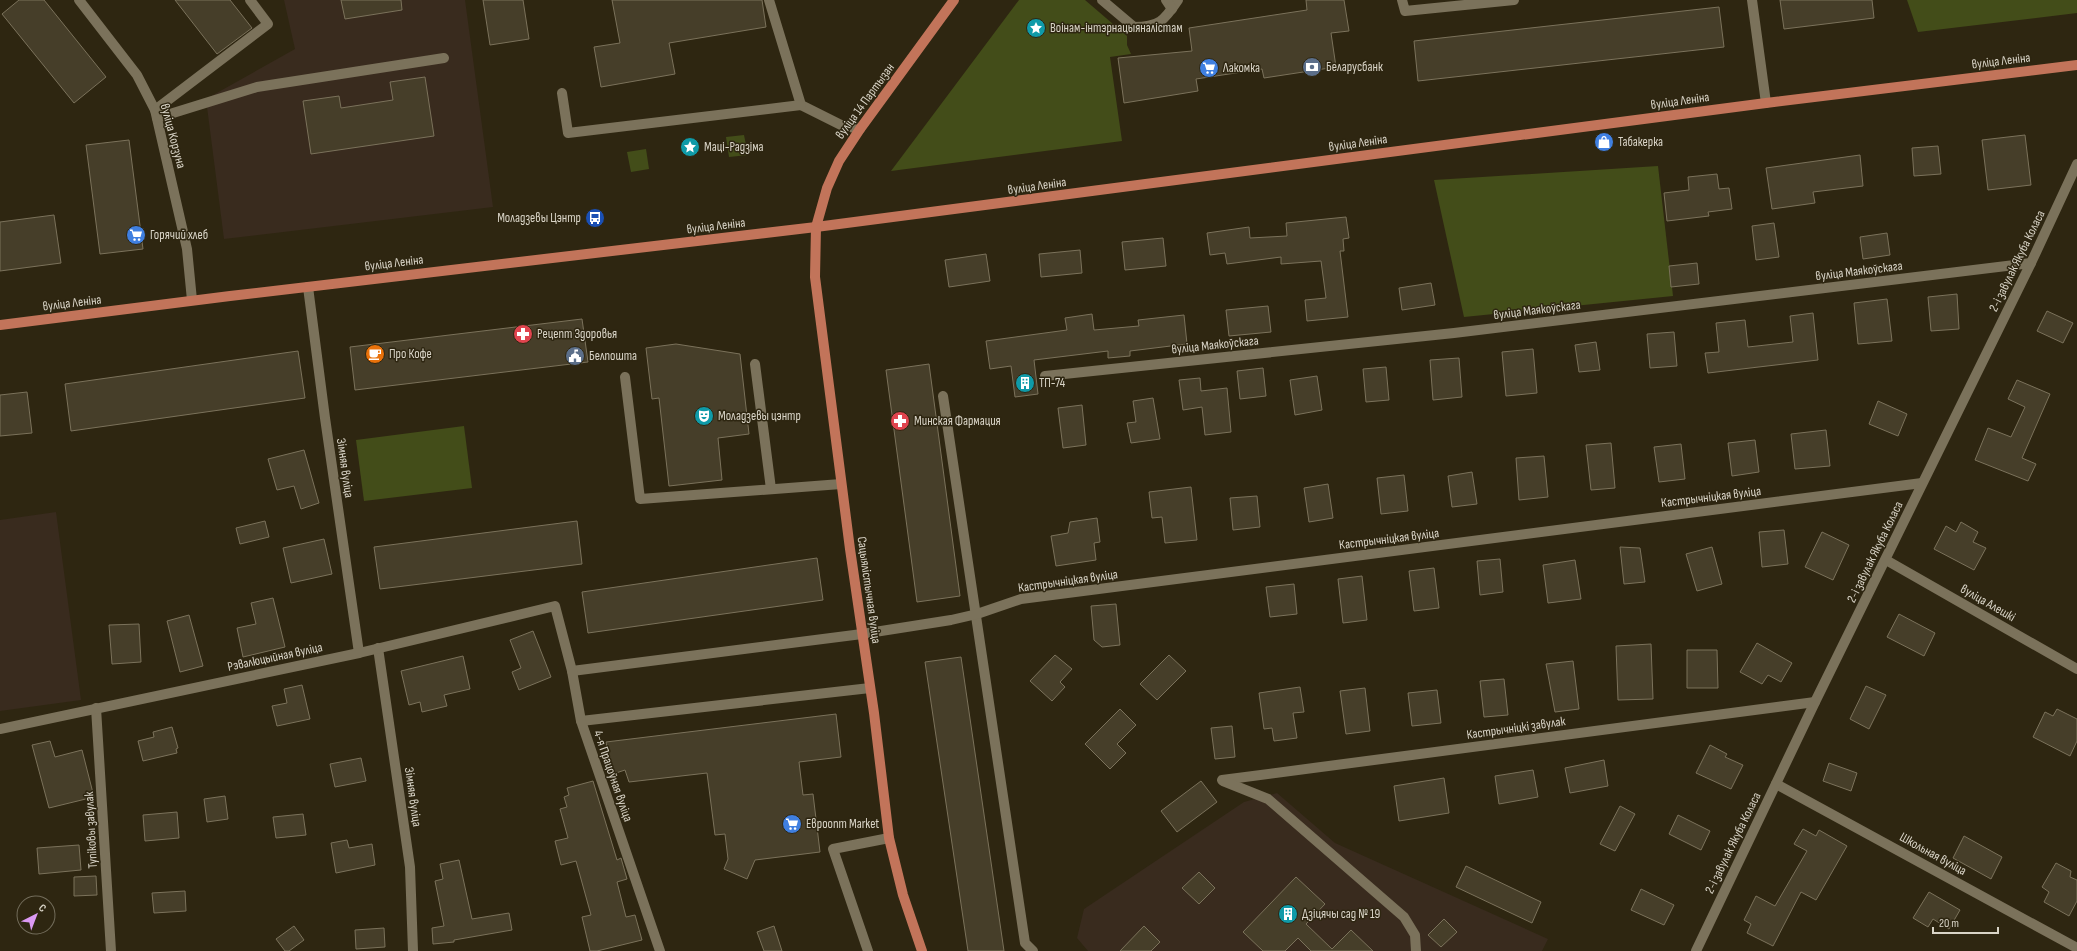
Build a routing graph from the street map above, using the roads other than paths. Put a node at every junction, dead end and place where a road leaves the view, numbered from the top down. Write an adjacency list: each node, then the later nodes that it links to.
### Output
1 (79, 0): 17 (street, вуліца Корзуна)
2 (250, 0): 17 (street)
3 (769, 0): 16 (street)
4 (954, 0): 18 (main road, вуліца 14 Партызан)
5 (1102, 0): 11 (street)
6 (1166, 0): 11 (street)
7 (1178, 0): 11 (street)
8 (1402, 0): 9 (street)
9 (1514, 0)
10 (1752, 0): 15 (street)
11 (1172, 9)
12 (444, 58): 17 (street)
13 (2077, 65): 15 (main road, вуліца Леніна)
14 (562, 93): 16 (street)
15 (1766, 103): 20 (main road, вуліца Леніна)
16 (801, 105): 18 (street)
17 (156, 114): 23 (street, вуліца Корзуна)
18 (860, 129): 20 (main road, вуліца 14 Партызан)
19 (2077, 164): 21 (street, 2-і завулак Якуба Коласа)
20 (816, 227): 22 (main road, вуліца Леніна); 30 (main road, Сацыялістычная вуліца)
21 (2031, 263): 26 (street, вуліца Маякоўскага); 29 (street, 2-і завулак Якуба Коласа)
22 (308, 287): 23 (main road, вуліца Леніна); 37 (street, Зімняя вуліца)
23 (192, 300): 24 (main road, вуліца Леніна)
24 (0, 325)
25 (755, 364): 31 (street)
26 (1045, 376)
27 (625, 377): 31 (street)
28 (943, 396): 34 (street)
29 (1922, 483): 32 (street, 2-і завулак Якуба Коласа); 34 (street, Кастрычніцкая вуліца)
30 (841, 484): 31 (street); 35 (main road, Сацыялістычная вуліца)
31 (771, 489)
32 (1886, 560): 38 (street, вуліца Алешкі); 41 (street, 2-і завулак Якуба Коласа)
33 (555, 606): 36 (street, Рэвалюцыйная вуліца); 39 (street, 4-я Працоўная вуліца)
34 (977, 614): 35 (street, Кастрычніцкая вуліца); 53 (street)
35 (862, 634): 39 (street, Кастрычніцкая вуліца); 40 (main road, Сацыялістычная вуліца)
36 (378, 648): 37 (street, Рэвалюцыйная вуліца); 49 (street, Зімняя вуліца)
37 (359, 653): 42 (street, Рэвалюцыйная вуліца)
38 (2077, 669)
39 (572, 671): 43 (street, 4-я Працоўная вуліца)
40 (870, 688): 43 (street); 46 (main road, Сацыялістычная вуліца)
41 (1814, 702): 45 (street, 2-і завулак Якуба Коласа); 54 (street, Кастрычніцкі завулак)
42 (96, 708): 44 (street, Рэвалюцыйная вуліца); 48 (street, Тупіковы завулак)
43 (581, 721): 50 (street, 4-я Працоўная вуліца)
44 (0, 729)
45 (1776, 784): 47 (street, Школьная вуліца); 55 (street, 2-і завулак Якуба Коласа)
46 (889, 838): 51 (street); 52 (main road, Сацыялістычная вуліца)
47 (2077, 948)
48 (111, 951)
49 (413, 951)
50 (660, 951)
51 (868, 951)
52 (922, 951)
53 (1033, 951)
54 (1416, 951)
55 (1696, 951)

